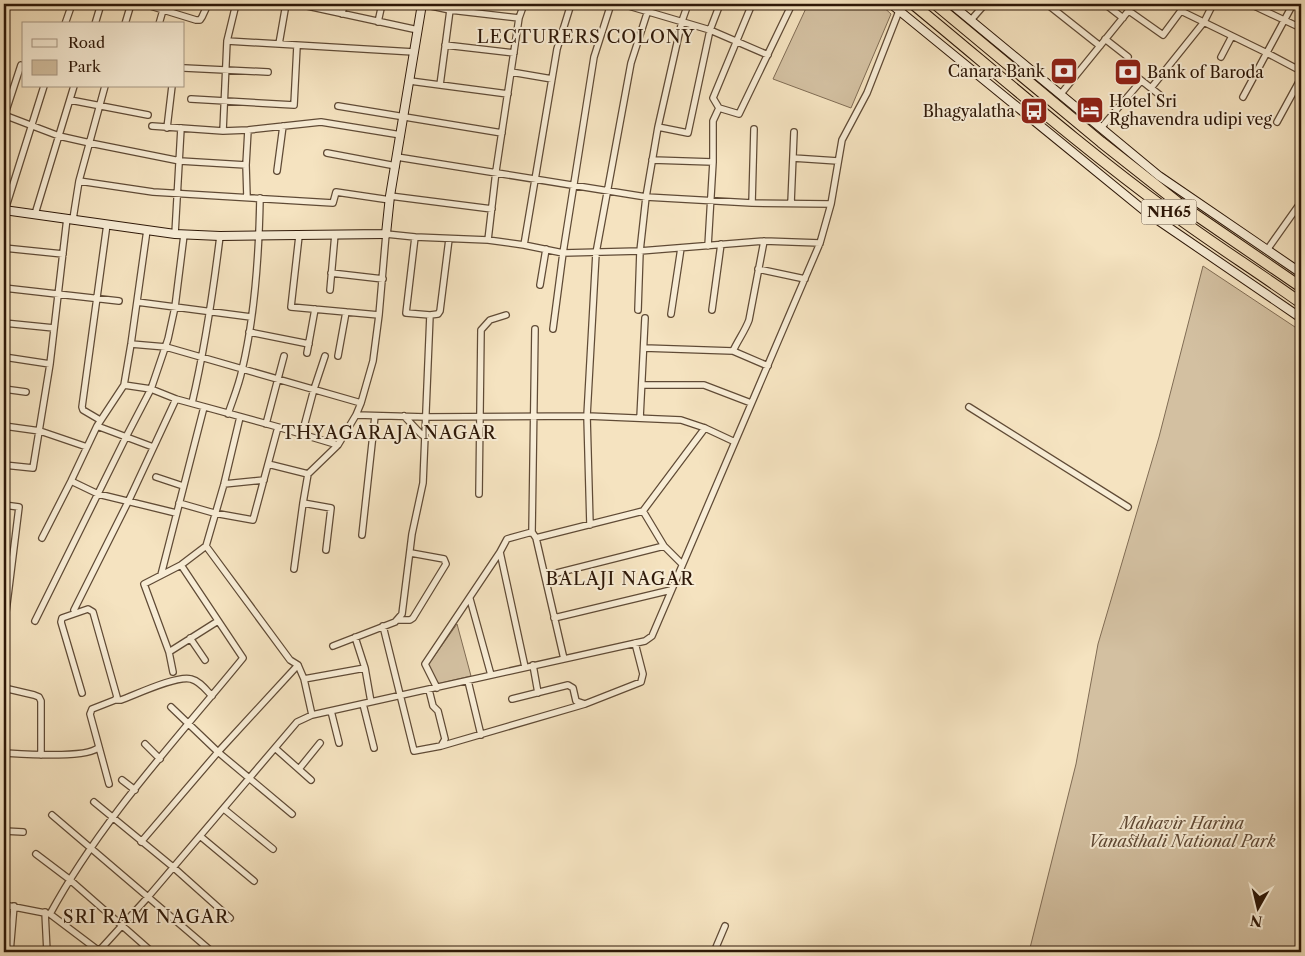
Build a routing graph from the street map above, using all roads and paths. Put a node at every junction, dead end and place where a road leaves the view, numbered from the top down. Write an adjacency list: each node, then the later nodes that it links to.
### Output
1 (72, 4): 44 (street)
2 (101, 4): 45 (street)
3 (131, 4): 46 (street)
4 (144, 4): 33 (street)
5 (208, 4): 33 (street)
6 (236, 4): 56 (street)
7 (286, 4): 58 (street)
8 (302, 4): 39 (street)
9 (344, 4): 39 (street)
10 (382, 4): 48 (street)
11 (422, 4): 34 (street); 52 (street)
12 (524, 4): 40 (street)
13 (571, 4): 76 (street)
14 (611, 4): 127 (street)
15 (622, 4): 38 (street)
16 (650, 4): 38 (street)
17 (688, 4): 49 (street)
18 (720, 4): 53 (street)
19 (752, 4): 57 (street)
20 (792, 4): 65 (street)
21 (891, 4): 36 (street)
22 (912, 4): 180 (highway, NH65)
23 (935, 4): 173 (highway, NH65)
24 (951, 4): 42 (street)
25 (985, 4): 42 (street)
26 (1047, 4): 61 (street)
27 (1105, 4): 41 (street)
28 (1134, 4): 35 (street)
29 (1186, 4): 37 (street)
30 (1213, 4): 50 (street)
31 (1252, 4): 43 (street)
32 (1293, 4): 43 (street)
33 (163, 10): 47 (street)
34 (450, 10): 40 (street); 59 (street)
35 (1129, 10): 37 (street); 41 (street)
36 (899, 11): 119 (street); 193 (street)
37 (1182, 11): 50 (street)
38 (648, 12): 49 (street); 128 (street)
39 (342, 14): 48 (street)
40 (519, 18): 64 (street)
41 (1123, 18): 55 (street)
42 (971, 20): 86 (street)
43 (1285, 20): 51 (street); 63 (street)
44 (66, 22)
45 (96, 22)
46 (126, 22)
47 (160, 22)
48 (378, 22): 52 (street)
49 (682, 22): 53 (street); 102 (street)
50 (1204, 22): 54 (street); 84 (street)
51 (1301, 28)
52 (418, 30): 62 (street)
53 (710, 30): 57 (street); 102 (street)
54 (1232, 36): 63 (street); 67 (street)
55 (1105, 39): 61 (street); 66 (street)
56 (227, 41): 58 (street); 71 (street)
57 (737, 42): 65 (street); 94 (street)
58 (279, 44): 60 (street)
59 (445, 45): 64 (street); 79 (street)
60 (297, 46): 62 (street); 91 (street)
61 (1100, 46): 86 (street)
62 (414, 52): 77 (street)
63 (1268, 53): 74 (street); 88 (street)
64 (514, 54): 73 (street)
65 (768, 55): 94 (street)
66 (1128, 57)
67 (1221, 57)
68 (21, 65): 96 (street)
69 (1123, 66): 78 (street)
70 (185, 68): 71 (street)
71 (226, 71): 72 (street); 91 (street)
72 (268, 72)
73 (511, 72): 76 (street); 85 (street)
74 (1301, 72)
75 (1301, 78): 98 (street)
76 (552, 79): 125 (street)
77 (410, 80): 79 (street); 97 (street)
78 (1141, 81): 84 (street); 105 (street)
79 (440, 85): 85 (street)
80 (43, 88): 99 (street)
81 (73, 88): 90 (street)
82 (104, 88): 92 (street)
83 (172, 88): 103 (street)
84 (1151, 88): 87 (street)
85 (508, 94): 110 (street)
86 (1060, 95): 105 (street)
87 (1161, 96)
88 (1243, 97)
89 (191, 99): 91 (street)
90 (70, 100): 92 (street); 112 (street)
91 (224, 101): 108 (street)
92 (99, 106): 95 (street); 113 (street)
93 (338, 106): 97 (street)
94 (719, 108): 120 (street)
95 (148, 115)
96 (4, 116): 99 (street)
97 (404, 118): 110 (street); 111 (street)
98 (1277, 122)
99 (31, 125): 112 (street); 140 (street)
100 (152, 126): 103 (street)
101 (283, 126): 107 (street); 111 (street); 123 (street)
102 (658, 127): 117 (street)
103 (167, 128): 104 (street)
104 (181, 128): 108 (street); 118 (street)
105 (1101, 128): 162 (street)
106 (754, 129): 136 (street)
107 (248, 130): 108 (street); 121 (street)
108 (223, 131)
109 (794, 132): 116 (street)
110 (502, 134): 124 (street)
111 (401, 135): 115 (street)
112 (59, 136): 113 (street); 141 (street)
113 (90, 143): 118 (street); 126 (street)
114 (327, 153): 122 (street)
115 (397, 156): 122 (street); 124 (street)
116 (793, 158): 119 (street); 137 (street)
117 (652, 160): 120 (street); 130 (street)
118 (180, 161): 121 (street); 129 (street)
119 (838, 161): 138 (street)
120 (713, 162): 134 (street)
121 (246, 165): 131 (street)
122 (396, 166): 133 (street)
123 (277, 171)
124 (496, 171): 125 (street); 139 (street)
125 (535, 178): 127 (street); 157 (street)
126 (79, 181): 129 (street); 142 (street)
127 (574, 184): 128 (street); 164 (street)
128 (609, 190): 130 (street); 165 (street)
129 (178, 192): 131 (street); 145 (street)
130 (646, 196): 134 (street); 163 (street)
131 (247, 197): 132 (street)
132 (260, 198): 133 (street); 149 (street)
133 (390, 198): 139 (street); 147 (street)
134 (712, 200): 136 (street); 158 (street)
135 (1301, 202): 162 (street)
136 (752, 203): 137 (street)
137 (791, 203): 138 (street)
138 (831, 204): 155 (street)
139 (492, 209): 153 (street)
140 (4, 210): 141 (street)
141 (35, 214): 142 (street)
142 (70, 218): 143 (street); 166 (street)
143 (107, 224): 144 (street); 177 (street)
144 (146, 230): 145 (street); 179 (street)
145 (180, 234): 148 (street); 181 (street)
146 (335, 234): 147 (street); 150 (street); 168 (street)
147 (386, 234): 151 (street); 171 (street)
148 (220, 236): 149 (street); 185 (street)
149 (259, 236): 150 (street); 191 (street)
150 (299, 236): 182 (street)
151 (415, 237): 152 (street); 188 (street)
152 (449, 239): 153 (street); 188 (street)
153 (488, 240): 157 (street)
154 (764, 242): 155 (street); 156 (street); 167 (street)
155 (820, 243): 170 (street)
156 (721, 244): 158 (street); 184 (street)
157 (524, 245): 161 (street)
158 (708, 246): 160 (street)
159 (4, 248): 166 (street)
160 (681, 248): 163 (street); 187 (street)
161 (546, 250): 164 (street); 172 (street)
162 (1267, 250): 169 (street)
163 (640, 252): 165 (street); 183 (street)
164 (563, 253): 165 (street); 197 (street)
165 (596, 253): 230 (street)
166 (63, 254): 176 (street)
167 (758, 269): 170 (street); 203 (street)
168 (331, 273): 171 (street); 175 (street)
169 (1301, 273)
170 (805, 278): 211 (street)
171 (383, 279): 190 (street)
172 (540, 285)
173 (1301, 287)
174 (4, 288): 176 (street)
175 (330, 290)
176 (58, 295): 177 (street); 195 (street)
177 (97, 298): 178 (street); 236 (street)
178 (118, 301)
179 (137, 302): 181 (street); 199 (street)
180 (1301, 303)
181 (175, 307): 185 (street); 201 (street)
182 (315, 309): 186 (street); 200 (street)
183 (638, 310)
184 (712, 310)
185 (211, 312): 191 (street); 209 (street)
186 (346, 312): 190 (street); 207 (street)
187 (671, 314)
188 (430, 315): 232 (street)
189 (506, 315): 233 (street)
190 (379, 316): 222 (street)
191 (251, 317): 198 (street)
192 (645, 318): 202 (street)
193 (1301, 318)
194 (4, 323): 195 (street)
195 (54, 328): 210 (street)
196 (535, 329): 234 (street)
197 (553, 329)
198 (248, 332): 200 (street); 212 (street)
199 (131, 344): 201 (street); 214 (street)
200 (309, 344): 204 (street)
201 (166, 347): 209 (street); 217 (street)
202 (644, 348): 203 (street); 215 (street)
203 (733, 351): 211 (street)
204 (307, 352)
205 (284, 356): 213 (street)
206 (325, 356): 218 (street)
207 (338, 356)
208 (4, 357): 210 (street)
209 (203, 358): 212 (street); 221 (street)
210 (50, 364): 242 (street)
211 (768, 366): 223 (street)
212 (242, 370): 213 (street); 226 (street)
213 (278, 379): 218 (street); 237 (street)
214 (124, 385): 217 (street); 236 (street)
215 (642, 385): 223 (street); 235 (street)
216 (4, 389): 219 (street)
217 (151, 389): 220 (street); 245 (street)
218 (314, 389): 222 (street); 243 (street)
219 (26, 392)
220 (176, 399): 221 (street); 249 (street)
221 (192, 403): 224 (street)
222 (361, 403): 227 (street)
223 (751, 403): 246 (street)
224 (204, 407): 226 (street); 257 (street)
225 (969, 407): 264 (street)
226 (228, 414): 231 (street)
227 (356, 415): 228 (street); 247 (street)
228 (375, 416): 229 (street); 270 (street)
229 (404, 416): 232 (street); 244 (street)
230 (587, 416): 234 (street); 235 (street); 268 (street)
231 (240, 417): 237 (street); 256 (street)
232 (426, 417): 233 (street); 244 (street)
233 (481, 417): 234 (street); 259 (street)
234 (534, 417): 269 (street)
235 (640, 418): 241 (street)
236 (100, 420): 239 (street)
237 (266, 424): 240 (street)
238 (4, 426): 242 (street)
239 (97, 426): 245 (street); 248 (street)
240 (278, 426): 243 (street); 250 (street)
241 (705, 428): 246 (street); 265 (street)
242 (40, 431): 248 (street); 251 (street)
243 (302, 434): 247 (street)
244 (425, 436): 277 (street)
245 (126, 437): 249 (street); 258 (street)
246 (735, 442): 278 (street)
247 (338, 445): 252 (street)
248 (87, 447): 255 (street)
249 (154, 447): 260 (street)
250 (268, 464): 252 (street); 254 (street)
251 (4, 465)
252 (308, 474): 261 (street)
253 (156, 477): 257 (street)
254 (264, 480): 256 (street); 267 (street)
255 (72, 481): 258 (street); 271 (street)
256 (224, 484): 267 (street)
257 (184, 486): 262 (street)
258 (98, 494): 260 (street); 289 (street)
259 (479, 494)
260 (129, 500): 266 (street); 285 (street)
261 (303, 502): 275 (street); 280 (street)
262 (179, 503): 266 (street); 267 (street)
263 (4, 505): 287 (street)
264 (1128, 507)
265 (643, 511): 268 (street); 274 (street)
266 (176, 513): 281 (street)
267 (214, 513): 273 (street)
268 (590, 524): 272 (street)
269 (532, 532): 272 (street); 276 (street)
270 (362, 535)
271 (42, 538)
272 (536, 538): 282 (street)
273 (206, 546): 279 (street); 300 (street)
274 (664, 546): 278 (street); 282 (street)
275 (326, 550)
276 (500, 552): 284 (street); 302 (street)
277 (411, 553): 288 (street); 288 (street)
278 (682, 563): 283 (street)
279 (181, 566): 281 (street); 290 (street)
280 (294, 569)
281 (161, 575): 297 (street)
282 (545, 576): 286 (street)
283 (671, 590): 286 (street); 295 (street)
284 (470, 599): 305 (street); 309 (street)
285 (74, 610)
286 (554, 618): 298 (street)
287 (4, 620): 292 (street)
288 (399, 620): 291 (street)
289 (35, 621)
290 (218, 621): 294 (street); 313 (street)
291 (383, 626): 293 (street); 314 (street)
292 (4, 628)
293 (355, 636): 296 (street); 303 (street)
294 (190, 638): 297 (street); 299 (street)
295 (635, 643): 298 (street); 319 (street)
296 (333, 646)
297 (169, 652): 304 (street)
298 (564, 659): 301 (street)
299 (205, 660)
300 (298, 665): 306 (street); 332 (street)
301 (533, 665): 302 (street); 312 (street)
302 (525, 667): 305 (street)
303 (365, 668): 306 (street); 317 (street)
304 (173, 672)
305 (491, 675): 307 (street)
306 (304, 679): 322 (street)
307 (468, 681): 309 (street); 324 (street)
308 (4, 688): 334 (street)
309 (437, 688): 310 (street)
310 (429, 690): 314 (street); 328 (street)
311 (82, 693): 316 (street)
312 (538, 693): 315 (street); 319 (street)
313 (212, 696): 316 (street); 323 (street)
314 (400, 696): 317 (street); 328 (street)
315 (512, 699)
316 (115, 700): 329 (street)
317 (371, 702): 318 (street)
318 (363, 704): 321 (street); 331 (street)
319 (585, 704): 324 (street)
320 (171, 707): 323 (street)
321 (331, 711): 322 (street); 326 (street)
322 (312, 714): 330 (street)
323 (189, 723): 332 (street); 335 (street)
324 (481, 735): 328 (street)
325 (320, 743): 336 (street)
326 (339, 743)
327 (145, 744): 335 (street)
328 (441, 746)
329 (99, 747): 334 (street); 340 (street)
330 (275, 748): 336 (street); 337 (street)
331 (374, 748)
332 (218, 752): 337 (street); 350 (street)
333 (4, 753): 334 (street)
334 (41, 754)
335 (160, 759): 341 (street)
336 (299, 769): 339 (street)
337 (250, 779): 343 (street); 344 (street)
338 (122, 780): 341 (street)
339 (310, 780)
340 (109, 784)
341 (135, 790): 346 (street)
342 (94, 802): 346 (street)
343 (224, 809): 349 (street); 352 (street)
344 (292, 814)
345 (52, 815): 351 (street)
346 (112, 817): 350 (street); 351 (street)
347 (4, 831): 348 (street)
348 (23, 832)
349 (200, 836): 354 (street); 356 (street)
350 (141, 842): 354 (street)
351 (91, 848): 355 (street); 357 (street)
352 (273, 849)
353 (36, 854): 355 (street)
354 (173, 867): 357 (street); 361 (street)
355 (69, 879): 360 (street); 362 (street)
356 (254, 881)
357 (148, 897): 362 (street); 364 (street)
358 (4, 905): 359 (street)
359 (14, 906): 360 (street); 365 (street)
360 (47, 913): 366 (street); 367 (street)
361 (230, 918)
362 (122, 925): 367 (street); 368 (street)
363 (725, 926): 369 (street)
364 (210, 950)
365 (10, 952)
366 (48, 952)
367 (98, 952)
368 (152, 952)
369 (714, 952)

